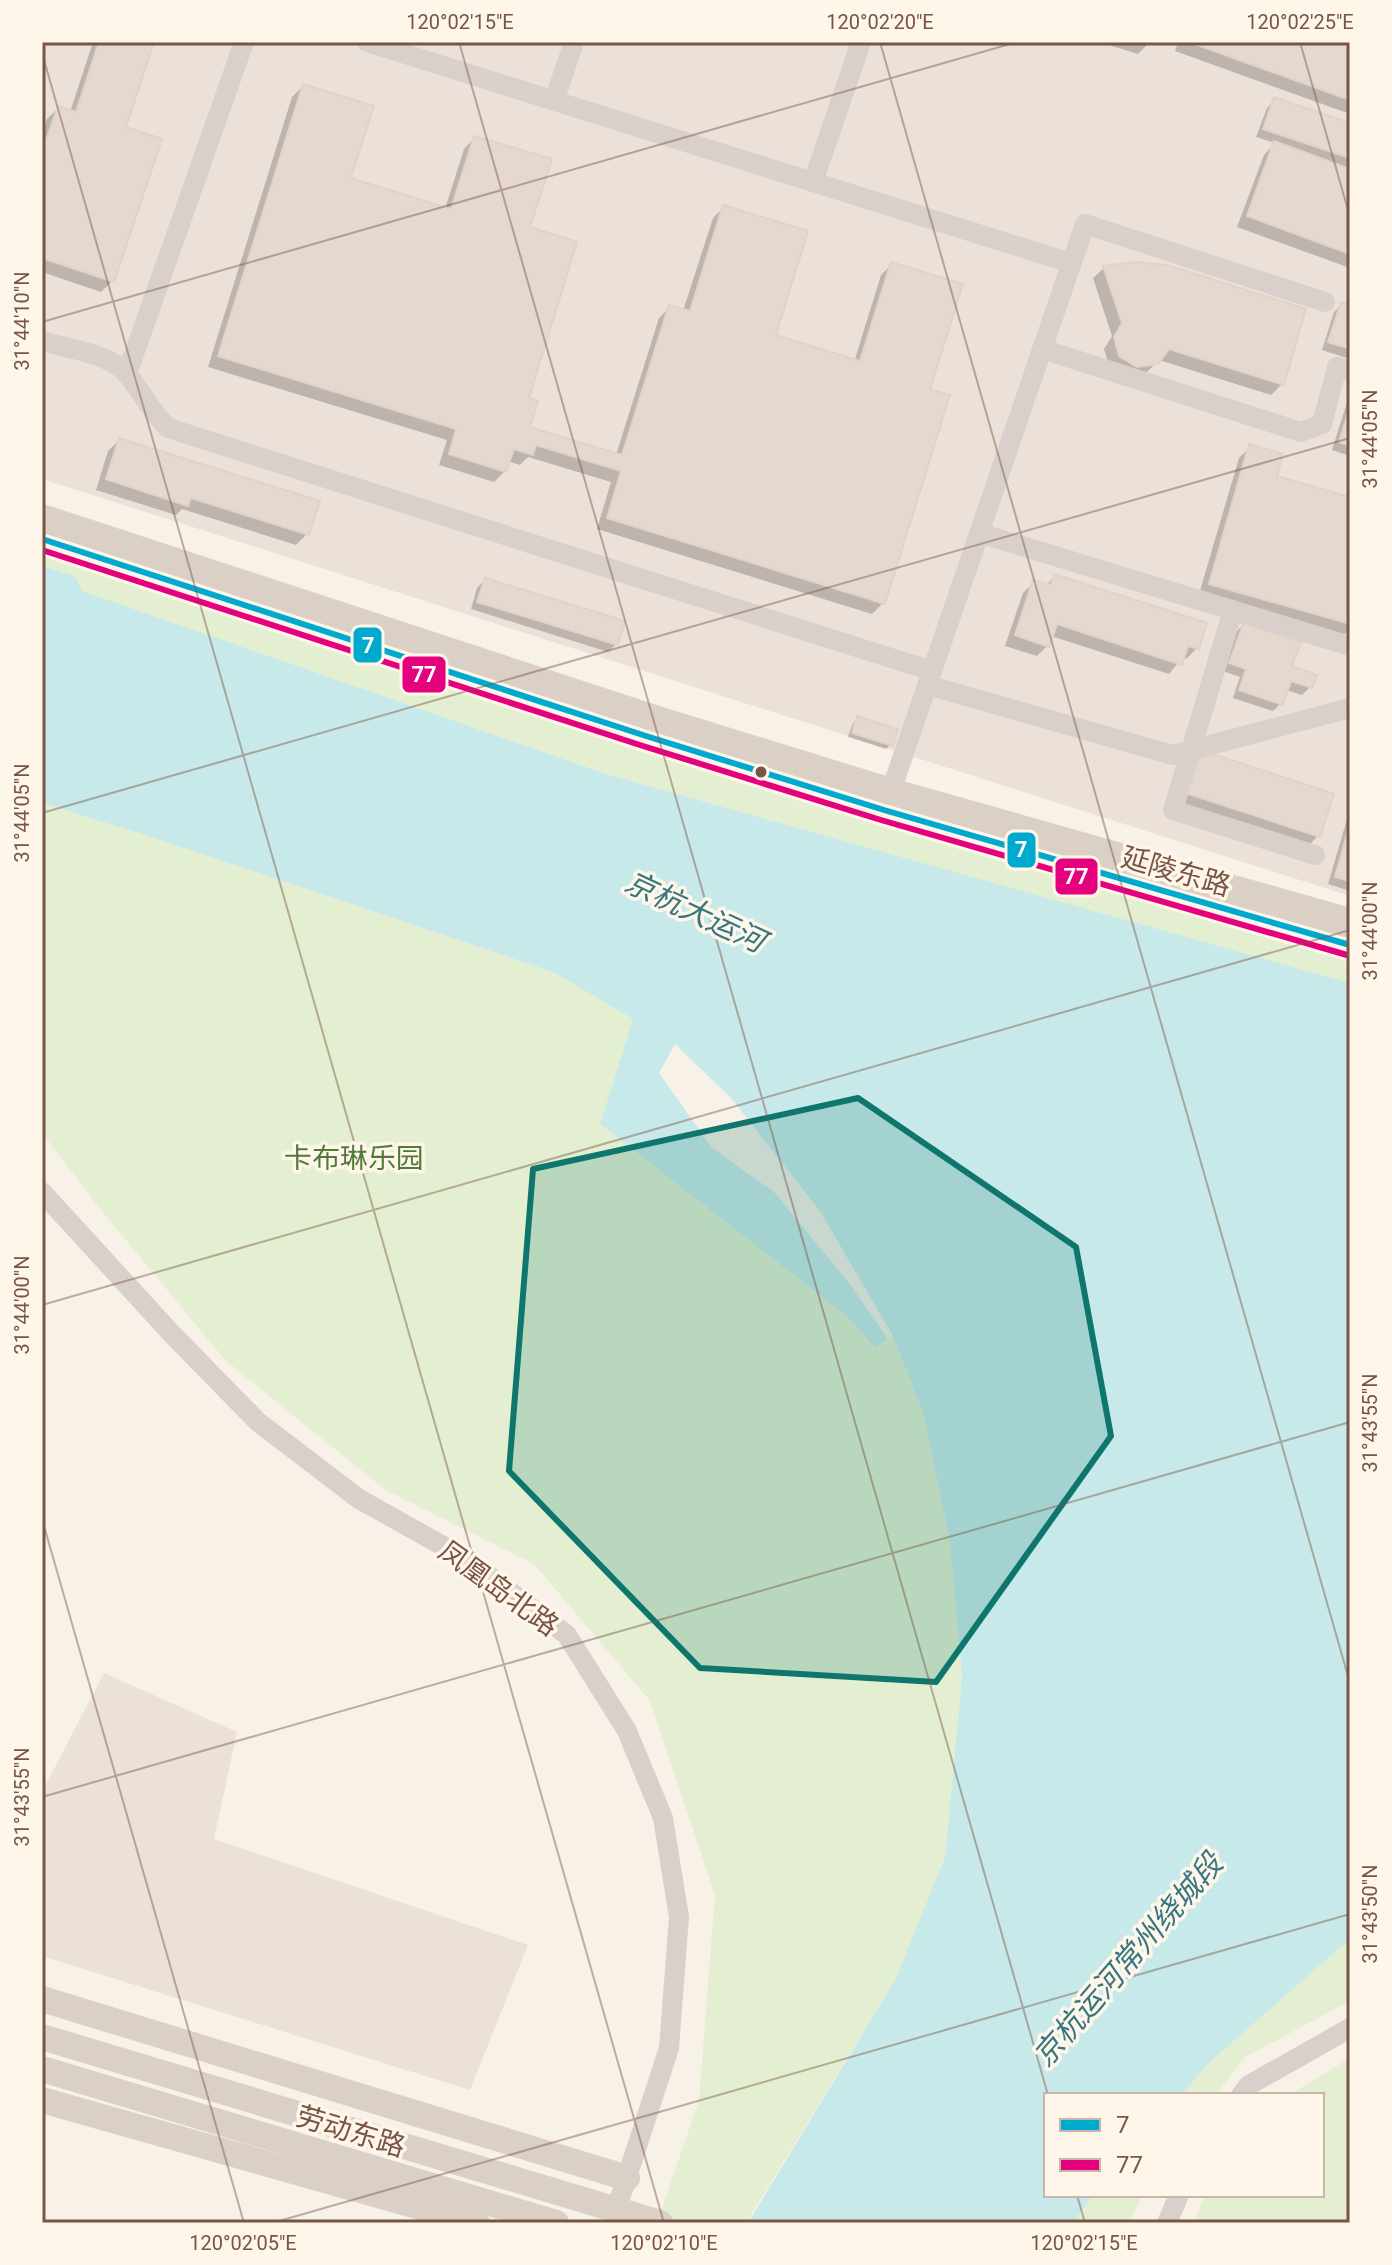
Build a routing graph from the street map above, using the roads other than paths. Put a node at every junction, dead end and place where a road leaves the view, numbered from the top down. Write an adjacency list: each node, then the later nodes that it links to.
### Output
1 (244, 42): 12 (street)
2 (367, 42): 5 (street)
3 (574, 42): 5 (street)
4 (861, 42): 6 (street)
5 (554, 101): 6 (street)
6 (813, 182): 7 (street)
7 (1071, 263): 8 (street); 10 (street)
8 (1325, 302)
9 (42, 341): 12 (street)
10 (1042, 349): 11 (street); 14 (street)
11 (1350, 371)
12 (127, 374): 18 (street)
13 (42, 517): 21 (main road, 延陵东路)
14 (979, 533): 16 (street); 18 (street)
15 (42, 539): 24 (main road, 延陵东路)
16 (1233, 610): 17 (street); 20 (street)
17 (1350, 646)
18 (930, 678): 20 (street); 21 (street)
19 (1350, 708): 20 (street)
20 (1191, 751): 22 (street)
21 (891, 791): 23 (main road, 延陵东路)
22 (1315, 855)
23 (1350, 921)
24 (1350, 945)
25 (42, 1192): 32 (street, 凤凰岛北路)
26 (42, 1999): 32 (main road)
27 (1350, 2028): 30 (street)
28 (42, 2037): 37 (main road, 劳动东路)
29 (42, 2069): 35 (main road, 劳动东路)
30 (1243, 2093)
31 (42, 2100): 34 (main road)
32 (627, 2178): 36 (street, 凤凰岛北路)
33 (1178, 2197): 38 (street)
34 (477, 2223)
35 (556, 2223)
36 (612, 2223)
37 (660, 2223)
38 (1167, 2223)

